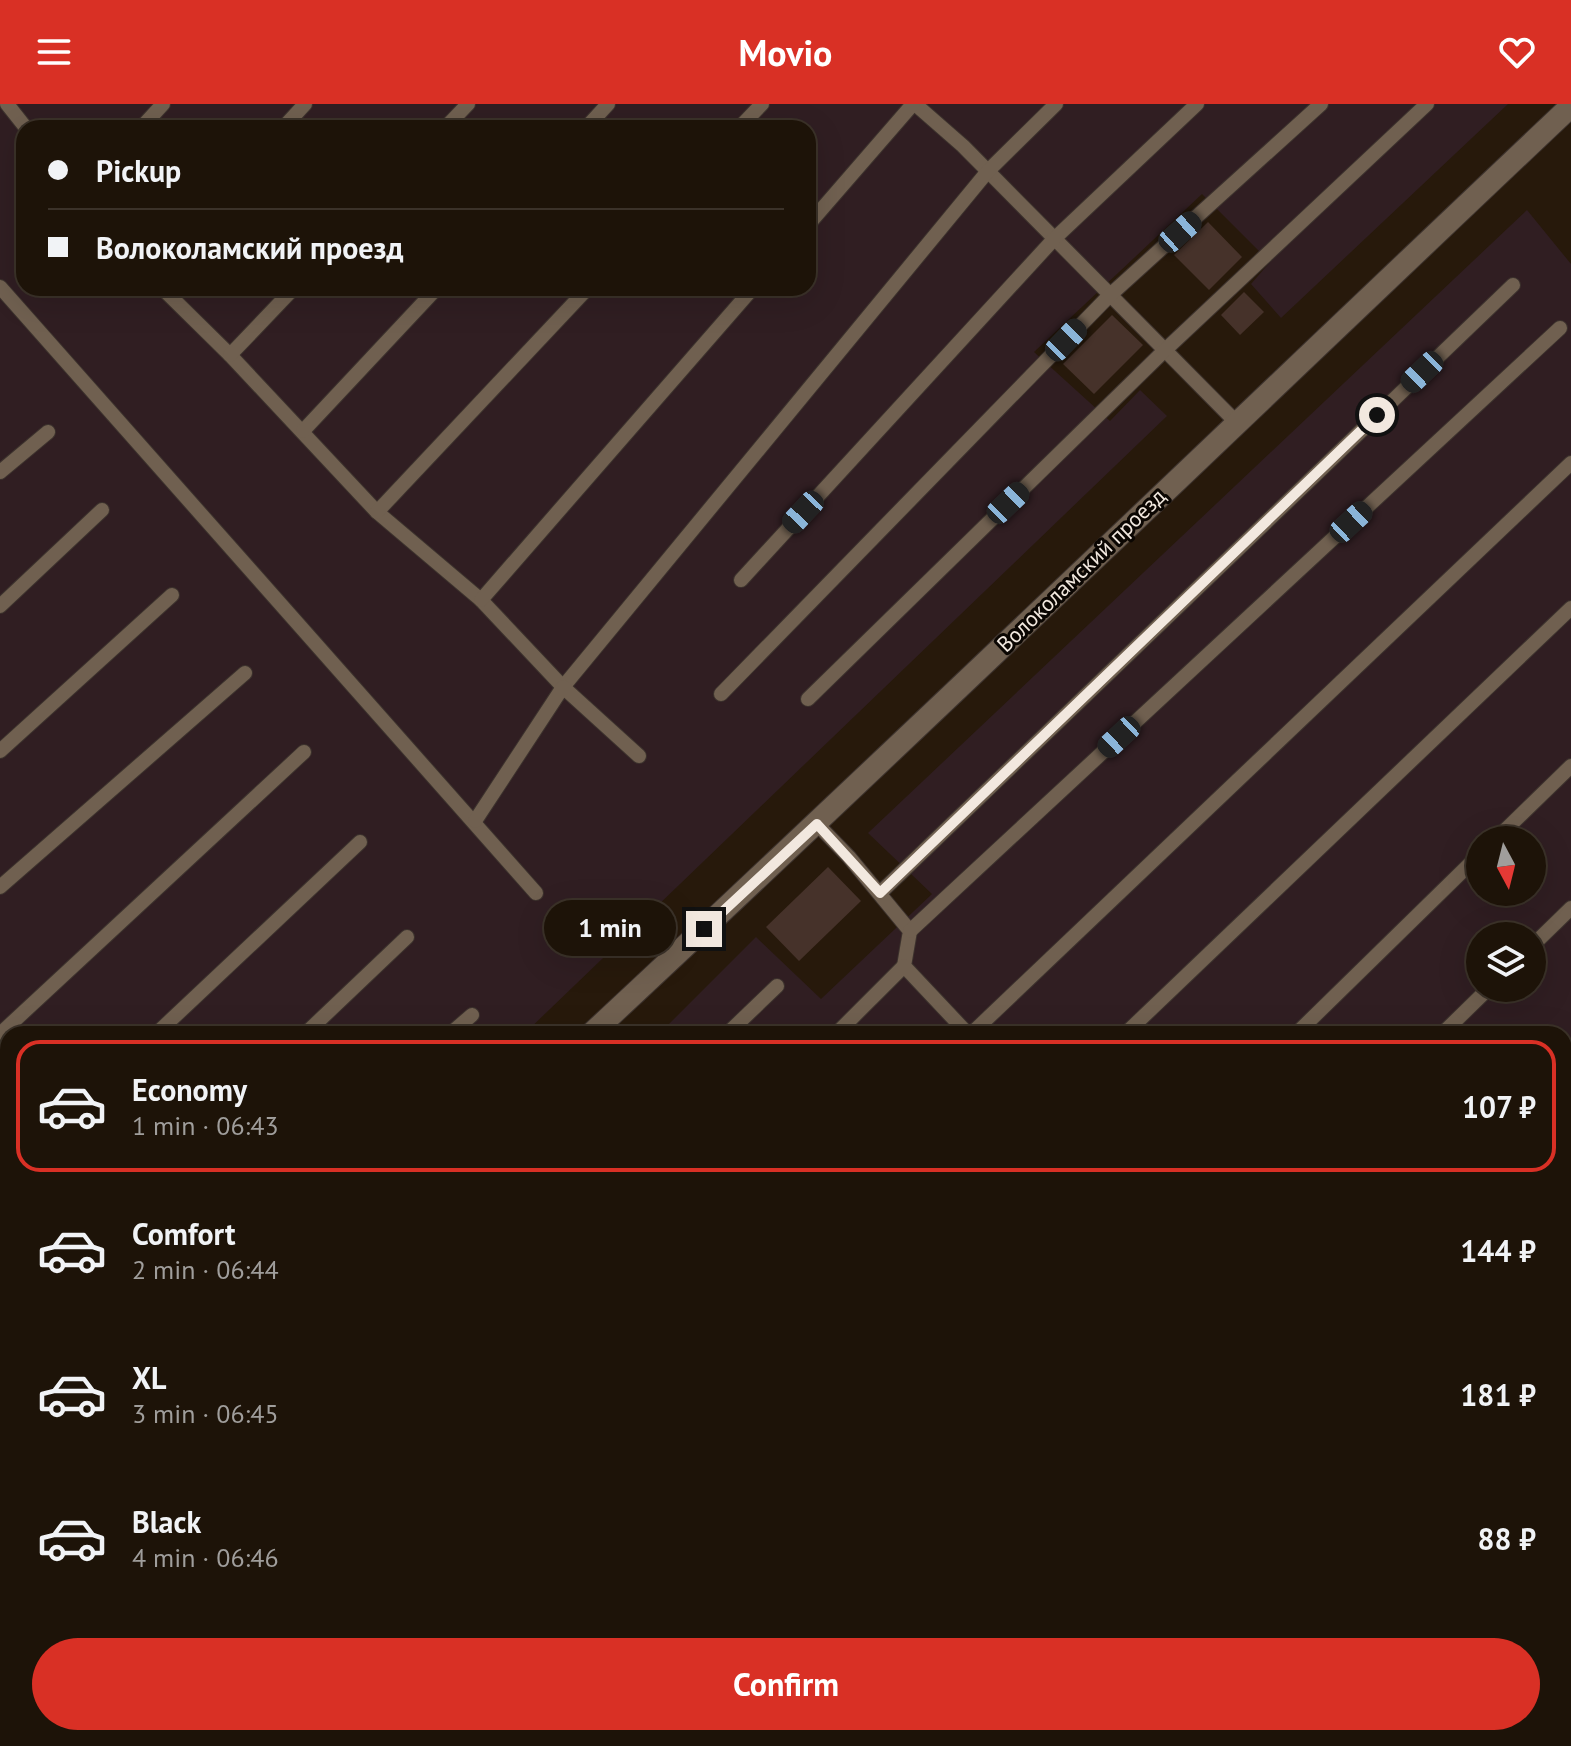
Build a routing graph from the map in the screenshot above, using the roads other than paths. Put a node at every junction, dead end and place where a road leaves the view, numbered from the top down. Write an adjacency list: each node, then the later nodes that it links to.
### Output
1 (7, 104): 13 (lane)
2 (163, 104): 14 (lane)
3 (305, 104): 15 (lane)
4 (468, 104): 16 (lane)
5 (608, 104): 17 (lane)
6 (762, 104): 18 (lane)
7 (914, 104): 19 (lane); 20 (lane)
8 (1056, 104): 19 (lane)
9 (1197, 104): 21 (lane)
10 (1321, 104): 29 (lane)
11 (1427, 104): 31 (lane)
12 (1571, 106): 33 (street, Волоколамский проезд)
13 (20, 120)
14 (148, 120)
15 (290, 120)
16 (453, 120)
17 (593, 120)
18 (747, 120)
19 (988, 171): 21 (lane); 46 (lane)
20 (816, 216)
21 (1054, 239): 29 (lane); 40 (lane)
22 (1513, 285): 60 (lane)
23 (0, 287): 53 (lane)
24 (170, 296): 32 (lane)
25 (286, 296): 32 (lane)
26 (430, 296): 34 (lane)
27 (580, 296): 39 (lane)
28 (746, 296): 42 (lane)
29 (1109, 296): 31 (lane); 47 (lane)
30 (1560, 328): 62 (lane)
31 (1164, 351): 33 (lane); 48 (lane)
32 (230, 355): 34 (lane)
33 (1236, 422): 54 (street, Волоколамский проезд)
34 (303, 431): 39 (lane)
35 (48, 432): 37 (lane)
36 (1571, 463): 77 (lane)
37 (0, 472)
38 (102, 510): 43 (lane)
39 (377, 512): 42 (lane)
40 (741, 580)
41 (172, 595): 49 (lane)
42 (481, 600): 46 (lane)
43 (0, 606)
44 (1571, 608): 78 (lane)
45 (245, 673): 58 (lane)
46 (563, 687): 51 (lane); 53 (lane)
47 (721, 694)
48 (808, 699)
49 (0, 751)
50 (304, 752): 69 (lane)
51 (639, 756)
52 (1571, 766): 55 (lane)
53 (475, 821): 59 (lane)
54 (817, 824): 60 (lane); 73 (street, Волоколамский проезд)
55 (1509, 826)
56 (360, 842): 70 (lane)
57 (1466, 868): 79 (lane)
58 (0, 887)
59 (536, 893)
60 (880, 893): 62 (lane)
61 (1571, 908): 63 (lane)
62 (910, 931): 65 (lane)
63 (1546, 932)
64 (407, 937): 71 (lane)
65 (904, 966): 75 (lane); 76 (lane)
66 (777, 986): 74 (lane)
67 (1475, 1002): 80 (lane)
68 (472, 1015): 72 (lane)
69 (9, 1026)
70 (164, 1026)
71 (313, 1026)
72 (459, 1026)
73 (600, 1026)
74 (735, 1026)
75 (844, 1026)
76 (962, 1026)
77 (978, 1026)
78 (1133, 1026)
79 (1304, 1026)
80 (1450, 1026)

